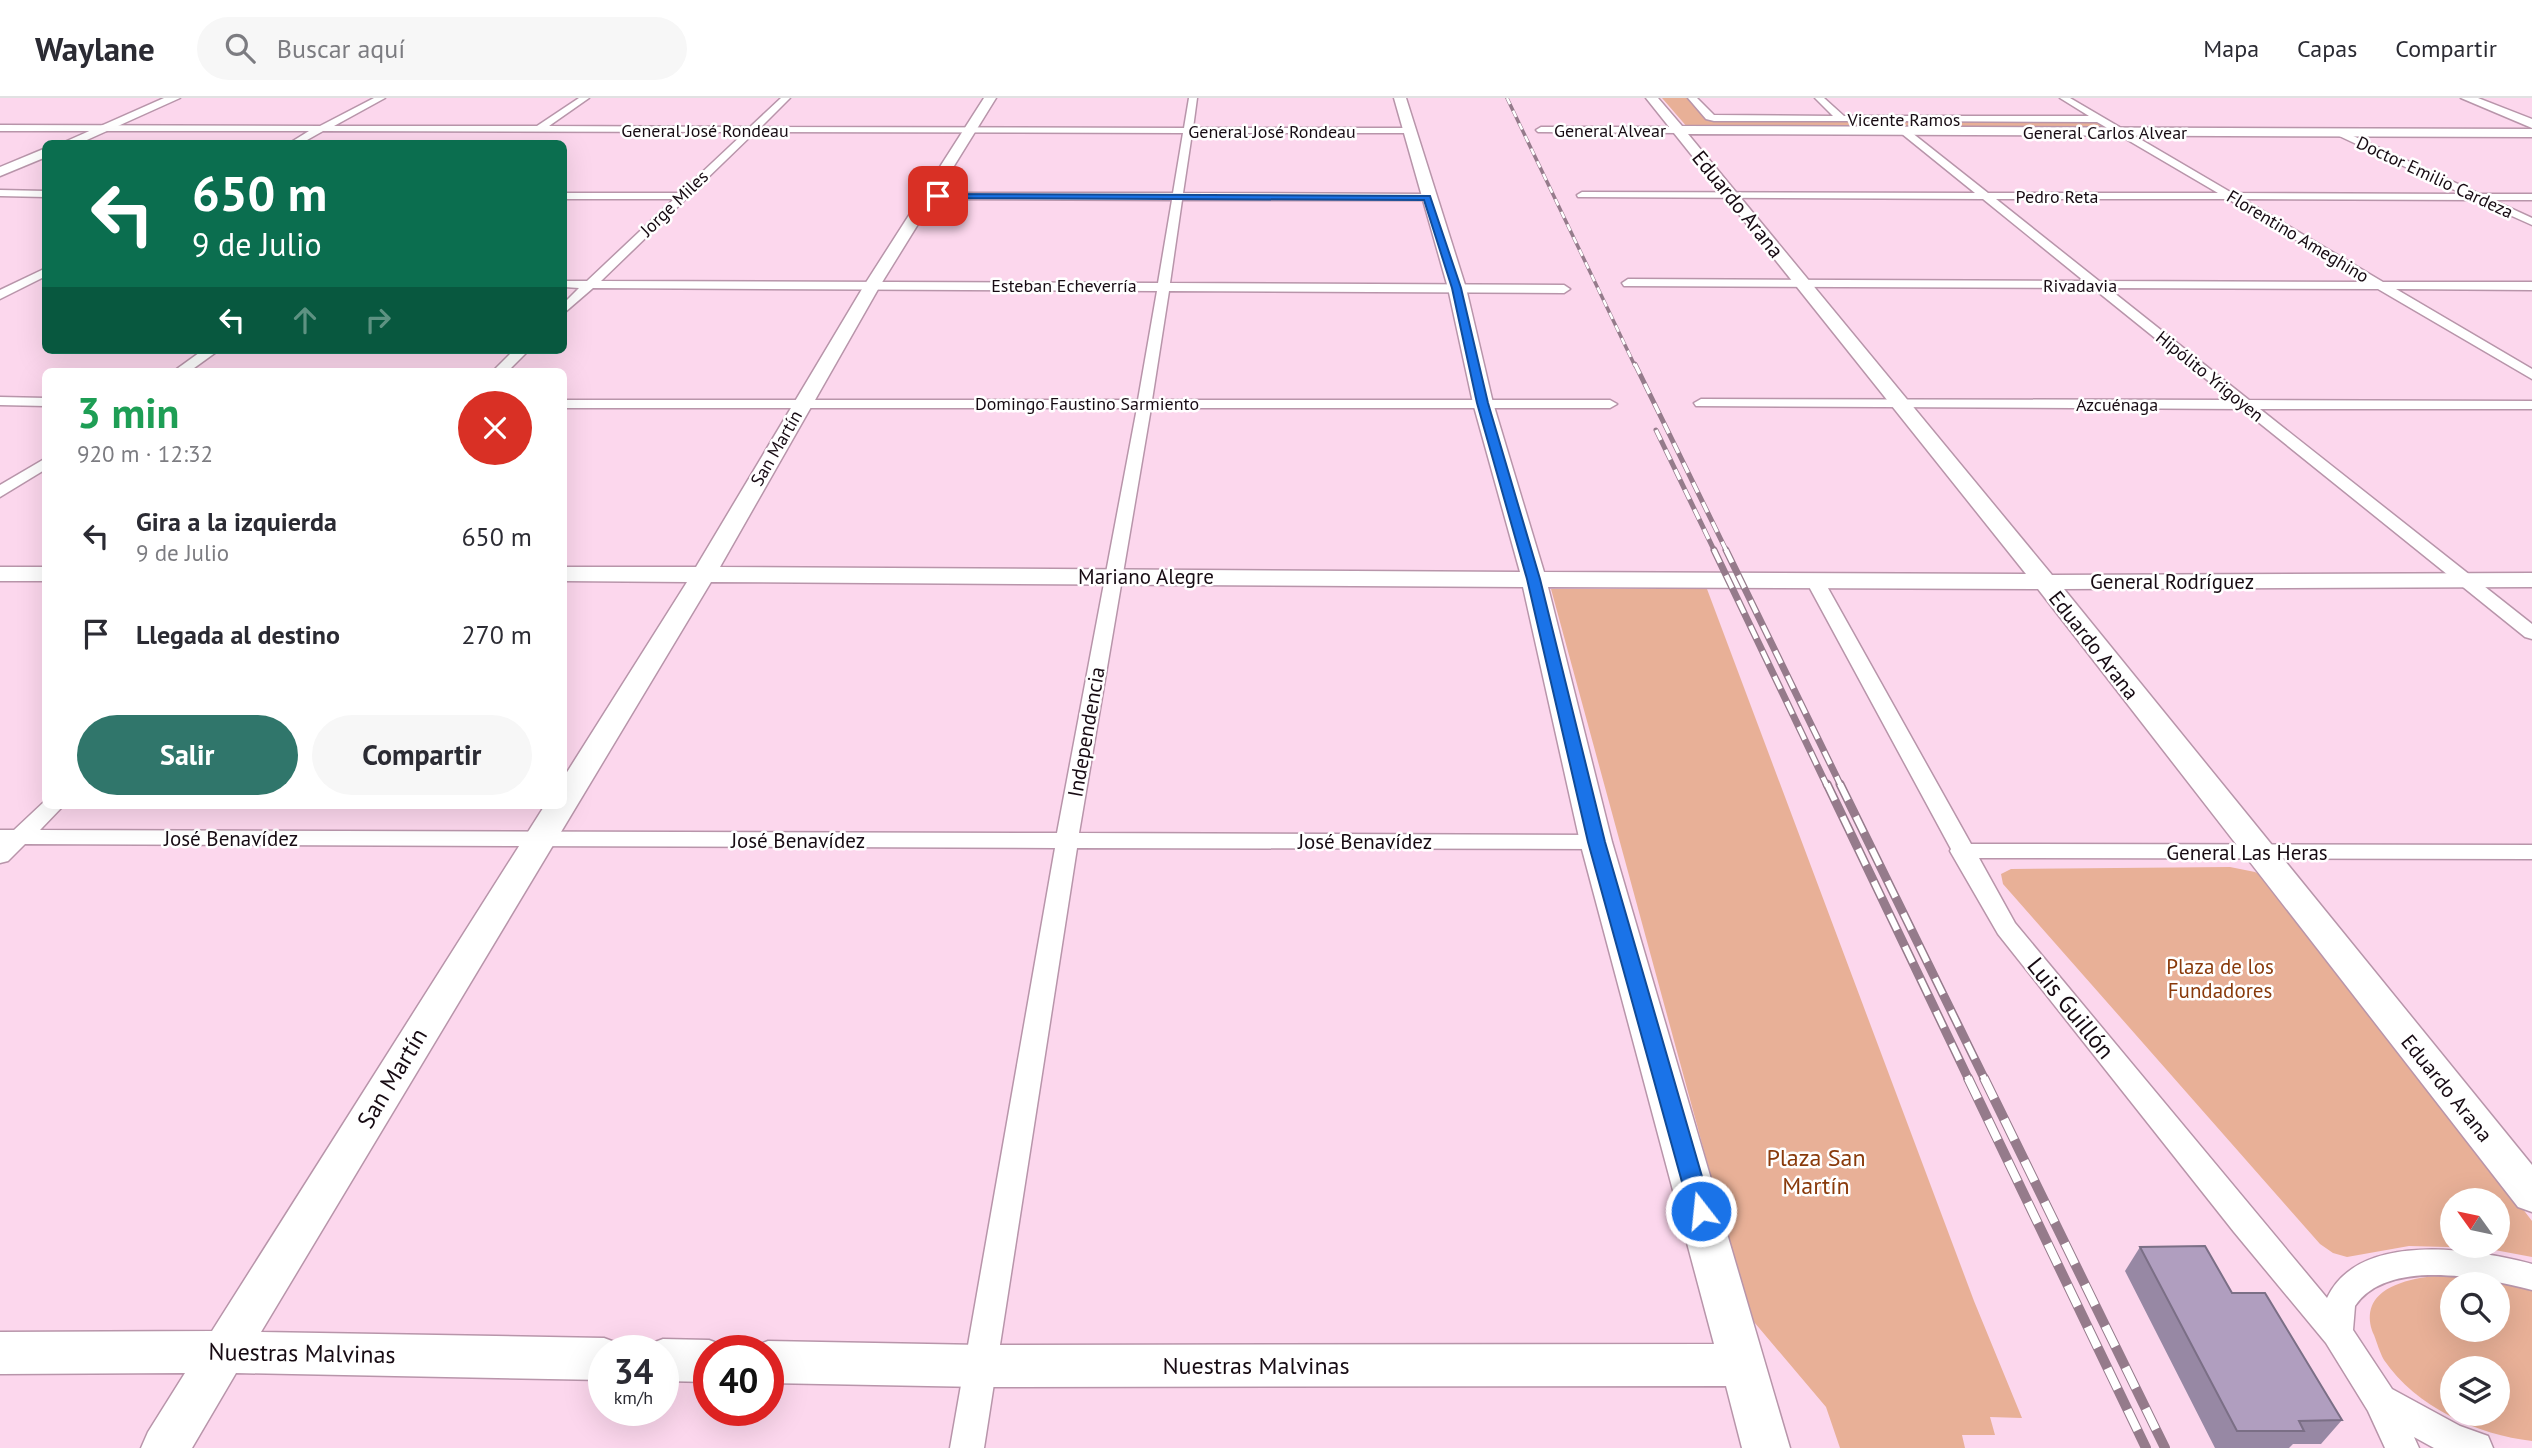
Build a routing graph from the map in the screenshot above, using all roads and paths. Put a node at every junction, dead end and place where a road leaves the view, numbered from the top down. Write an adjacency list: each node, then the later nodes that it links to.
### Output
1 (174, 98): 18 (street)
2 (381, 98): 19 (street)
3 (585, 98): 20 (street)
4 (786, 98): 21 (street, Jorge Miles)
5 (990, 98): 22 (street, San Martín)
6 (1193, 98): 25 (street, Independencia)
7 (1400, 98): 26 (street)
8 (1652, 98): 24 (street, Eduardo Arana)
9 (1692, 98): 13 (street, Vicente Ramos)
10 (1819, 98): 13 (street)
11 (2064, 98): 15 (street, Florentino Ameghino)
12 (2466, 98): 16 (street)
13 (1842, 119): 14 (street, Vicente Ramos)
14 (1889, 119): 15 (street, Vicente Ramos); 27 (street, Hipólito Yrigoyen)
15 (2099, 119): 28 (street, Florentino Ameghino)
16 (2532, 124)
17 (0, 128): 18 (street, General José Rondeau)
18 (103, 128): 19 (street, General José Rondeau); 32 (street)
19 (323, 128): 20 (street, General José Rondeau); 33 (street)
20 (537, 130): 21 (street, General José Rondeau); 31 (street)
21 (751, 130): 22 (street, General José Rondeau); 43 (street, Jorge Miles)
22 (969, 130): 25 (street, General José Rondeau); 40 (street, San Martín)
23 (1541, 130): 24 (street, General Alvear)
24 (1678, 130): 27 (street, General Carlos Alvear); 41 (street, Eduardo Arana)
25 (1187, 131): 26 (street, General José Rondeau); 44 (street, Independencia)
26 (1410, 131): 45 (street)
27 (1904, 131): 28 (street, General Carlos Alvear); 42 (street, Hipólito Yrigoyen)
28 (2124, 132): 29 (street, General Carlos Alvear); 46 (street, Florentino Ameghino)
29 (2338, 132): 30 (street, General Carlos Alvear); 47 (street, Doctor Emilio Cardeza)
30 (2532, 132)
31 (527, 137)
32 (75, 140)
33 (300, 140)
34 (42, 154): 35 (street)
35 (0, 172)
36 (0, 193): 37 (street)
37 (42, 194)
38 (1582, 195): 41 (street, Pedro Reta)
39 (567, 196): 43 (street)
40 (928, 196): 44 (street); 57 (street, San Martín)
41 (1732, 196): 42 (street, Pedro Reta); 58 (street, Eduardo Arana)
42 (1985, 196): 46 (street, Pedro Reta); 59 (street, Hipólito Yrigoyen)
43 (680, 197): 56 (street, Jorge Miles)
44 (1178, 197): 45 (street); 61 (street, Independencia)
45 (1428, 197): 63 (street)
46 (2231, 197): 47 (street, Pedro Reta); 60 (street, Florentino Ameghino)
47 (2479, 197): 48 (street, Pedro Reta); 49 (street, Doctor Emilio Cardeza)
48 (2532, 197)
49 (2532, 222)
50 (42, 273): 52 (street)
51 (0, 282): 52 (street)
52 (25, 282): 53 (street); 65 (street)
53 (42, 282)
54 (1628, 283): 58 (street, Rivadavia)
55 (567, 284): 56 (street, Esteban Echeverría)
56 (588, 284): 57 (street, Esteban Echeverría); 66 (street, Jorge Miles)
57 (873, 284): 61 (street, Esteban Echeverría); 79 (street, San Martín)
58 (1803, 285): 59 (street, Rivadavia); 77 (street, Eduardo Arana)
59 (2096, 285): 60 (street, Rivadavia); 81 (street, Hipólito Yrigoyen)
60 (2381, 285): 62 (street, Rivadavia); 71 (street, Florentino Ameghino)
61 (1164, 286): 63 (street, Esteban Echeverría); 74 (street, Independencia)
62 (2532, 286)
63 (1457, 288): 64 (street, Esteban Echeverría); 75 (street)
64 (1564, 289)
65 (0, 295)
66 (567, 306)
67 (206, 354): 69 (street)
68 (518, 354): 70 (street)
69 (185, 368)
70 (503, 368)
71 (2532, 375)
72 (0, 401): 73 (street)
73 (42, 401)
74 (1145, 402): 75 (street, Domingo Faustino Sarmiento); 79 (street, Domingo Faustino Sarmiento); 89 (street, Independencia)
75 (1483, 403): 80 (street, Domingo Faustino Sarmiento); 90 (street)
76 (1701, 403): 77 (street, Azcuénaga)
77 (1898, 403): 81 (street, Azcuénaga); 95 (street, Eduardo Arana)
78 (567, 404): 79 (street, Domingo Faustino Sarmiento)
79 (802, 404): 88 (street, San Martín)
80 (1610, 404)
81 (2245, 404): 82 (street, Azcuénaga); 91 (street, Hipólito Yrigoyen)
82 (2532, 405)
83 (42, 465): 84 (street)
84 (0, 492)
85 (0, 574): 86 (street)
86 (42, 574)
87 (567, 574): 88 (street, Mariano Alegre)
88 (704, 575): 89 (street, Mariano Alegre); 97 (street, San Martín)
89 (1114, 575): 90 (street, Mariano Alegre); 102 (street, Independencia)
90 (1534, 579): 93 (street, Mariano Alegre); 103 (street)
91 (2465, 579): 92 (street, General Rodríguez); 95 (street, General Rodríguez); 96 (street, Hipólito Yrigoyen)
92 (2532, 580)
93 (1728, 581): 94 (street, General Rodríguez)
94 (1815, 581): 95 (street, General Rodríguez); 104 (street, Luis Guillón)
95 (2045, 582): 105 (street, Eduardo Arana)
96 (2532, 633)
97 (567, 795)
98 (48, 809): 100 (street)
99 (558, 809): 101 (street, San Martín)
100 (10, 837): 101 (street, José Benavídez); 107 (street)
101 (539, 839): 102 (street, José Benavídez); 111 (street, San Martín)
102 (1067, 840): 103 (street, José Benavídez); 116 (street, Independencia)
103 (1596, 842): 115 (street)
104 (1961, 851): 105 (street, General Las Heras); 110 (street, Luis Guillón)
105 (2258, 852): 106 (street, General Las Heras); 108 (street, Eduardo Arana)
106 (2532, 852)
107 (0, 856)
108 (2532, 1195)
109 (2532, 1277): 110 (street)
110 (2337, 1333): 117 (street, Luis Guillón)
111 (225, 1352): 112 (street, Nuestras Malvinas); 113 (street, Nuestras Malvinas); 118 (street, San Martín)
112 (0, 1353)
113 (588, 1359)
114 (784, 1362): 116 (street, Nuestras Malvinas)
115 (1744, 1365): 116 (street, Nuestras Malvinas); 120 (street)
116 (981, 1366): 119 (street, Independencia)
117 (2380, 1400): 121 (street, Luis Guillón); 122 (street)
118 (165, 1448)
119 (967, 1448)
120 (1766, 1448)
121 (2402, 1448)
122 (2476, 1448)

